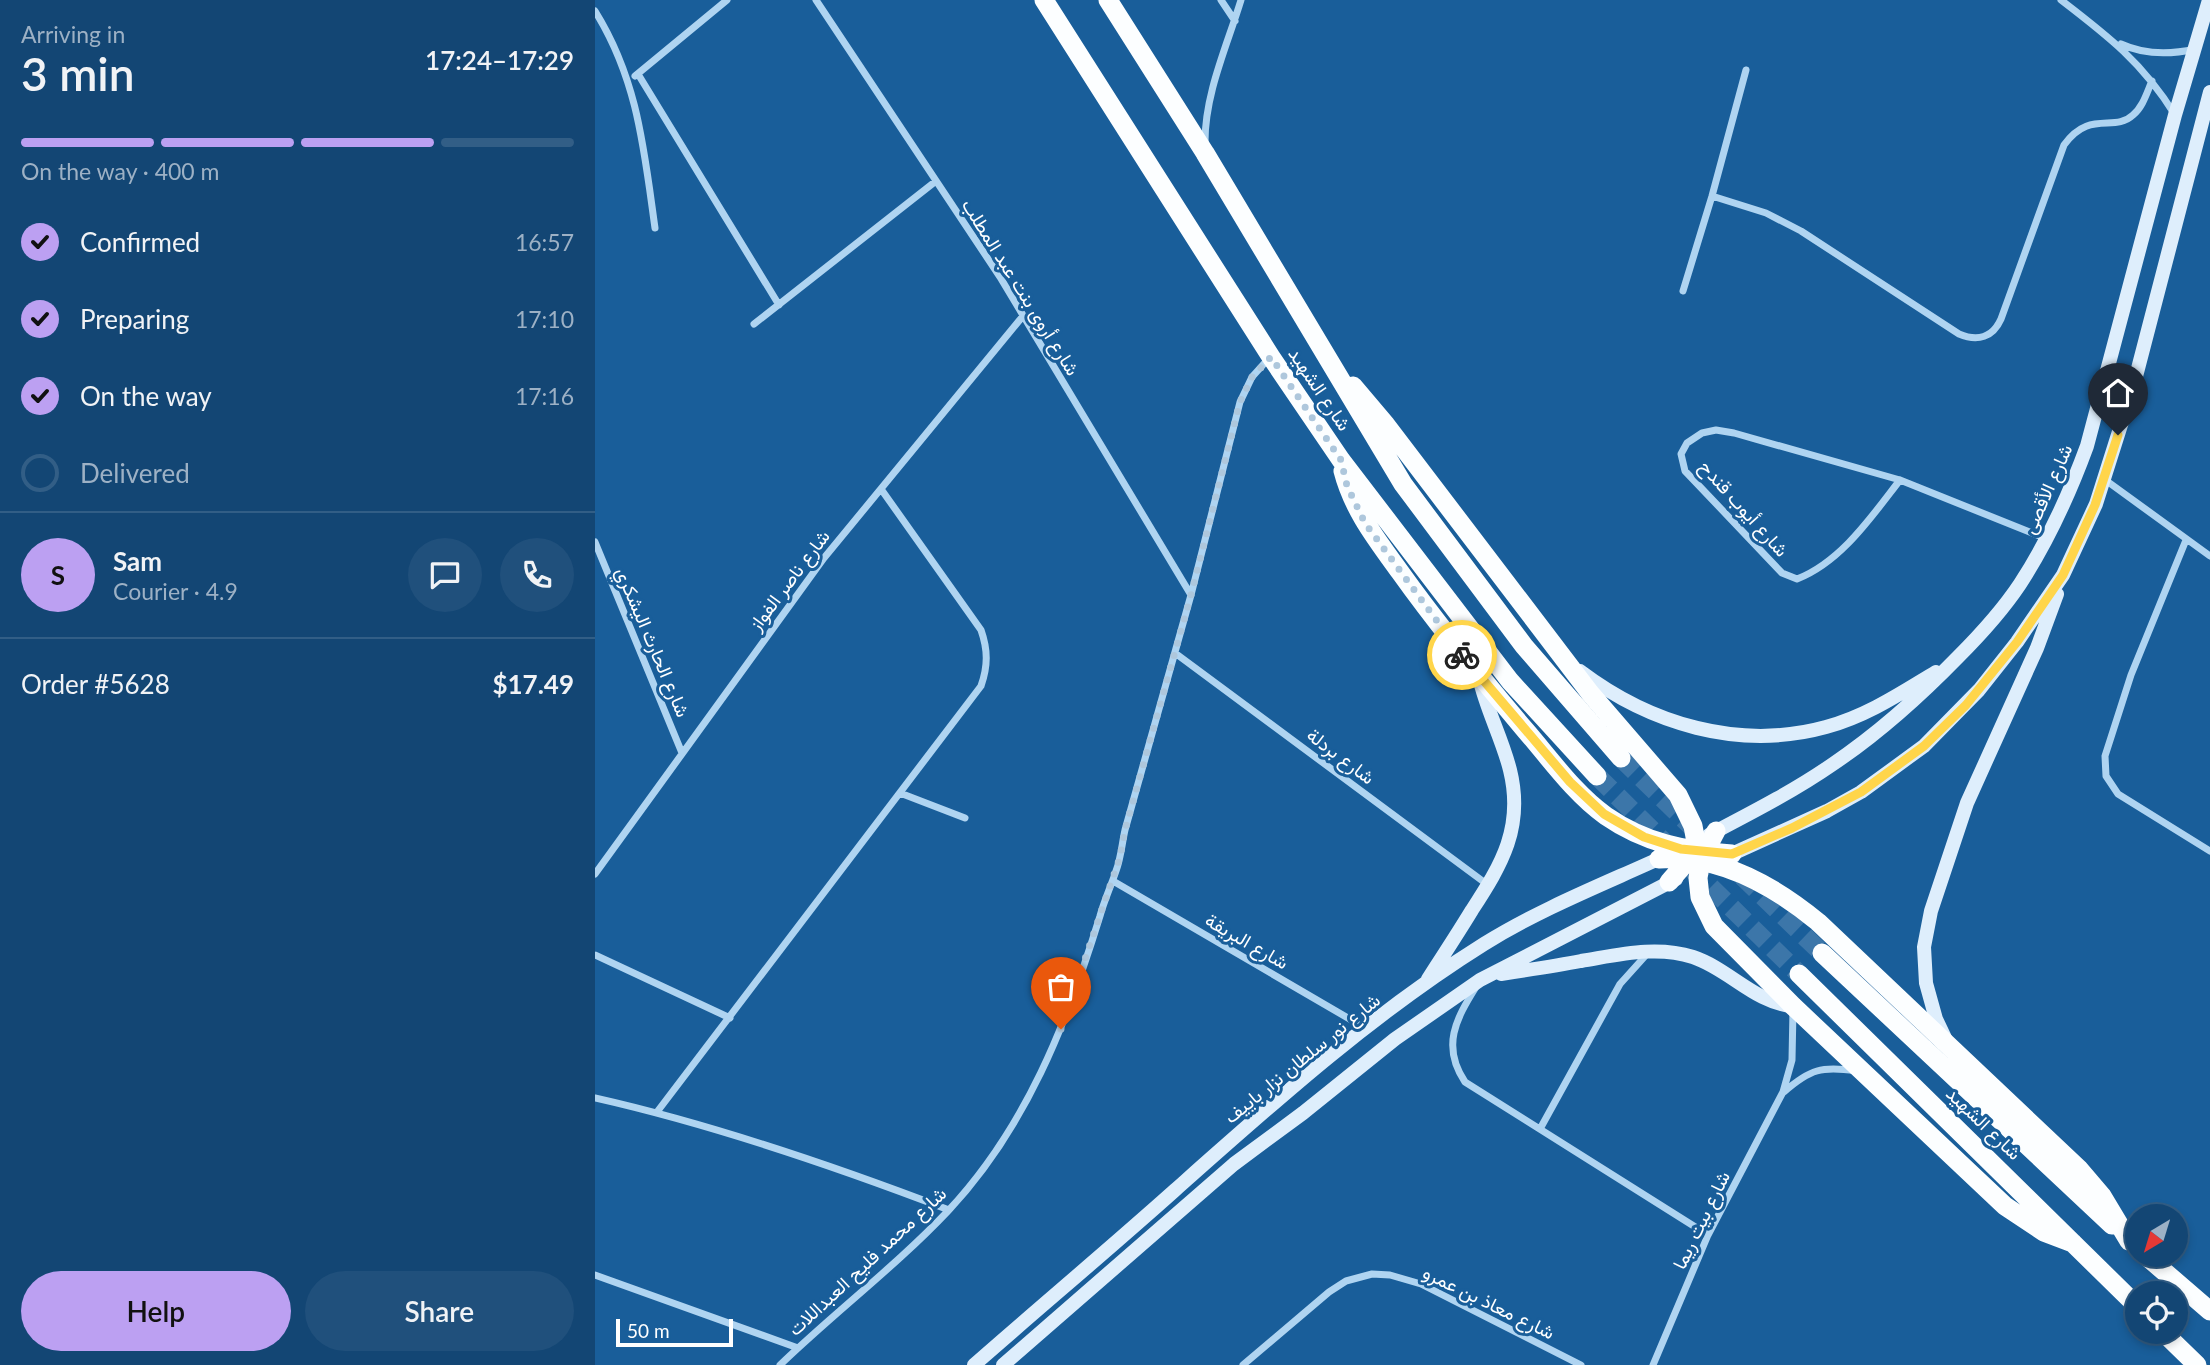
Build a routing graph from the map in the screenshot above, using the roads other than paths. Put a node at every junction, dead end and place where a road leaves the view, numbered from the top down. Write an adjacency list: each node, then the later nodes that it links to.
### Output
1 (727, 0): 14 (street)
2 (816, 0): 20 (street, شارع أروى بنت عبد المطلب)
3 (1044, 0): 27 (highway, شارع الشهيد)
4 (1108, 0): 19 (highway, شارع الشهيد)
5 (1221, 0): 10 (street)
6 (1241, 0): 10 (street)
7 (2061, 0): 11 (street)
8 (2209, 0): 12 (main road, شارع الأقصى)
9 (595, 11): 15 (street)
10 (1235, 21): 19 (street)
11 (2114, 41): 12 (street); 16 (street)
12 (2195, 48): 18 (main road, شارع الأقصى)
13 (1746, 70): 21 (street)
14 (638, 74): 15 (street); 24 (street)
15 (628, 79): 22 (street)
16 (2152, 81): 18 (street); 21 (street)
17 (2210, 92): 30 (main road)
18 (2175, 115): 33 (main road, شارع الأقصى)
19 (1205, 153): 28 (highway, شارع الشهيد)
20 (936, 181): 24 (street); 25 (street, شارع أروى بنت عبد المطلب)
21 (1712, 196): 23 (street)
22 (655, 228)
23 (1683, 291)
24 (779, 305): 26 (street)
25 (1023, 316): 32 (street, شارع ناصر الفواز); 38 (street, شارع أروى بنت عبد المطلب)
26 (754, 324)
27 (1271, 357): 29 (highway, شارع الشهيد); 38 (street, شارع محمد فليح العبداللات)
28 (1328, 361): 41 (highway); 44 (highway, شارع الشهيد)
29 (1341, 460): 42 (highway); 45 (highway, شارع الشهيد)
30 (2104, 479): 34 (street); 37 (main road)
31 (1900, 480): 31 (street, شارع أيوب قندح); 33 (street, شارع أيوب قندح)
32 (881, 489): 43 (street, شارع ناصر الفواز); 46 (street)
33 (2047, 539): 40 (main road, شارع الأقصى)
34 (2186, 540): 36 (street); 49 (street)
35 (595, 542): 43 (street, شارع الحارث اليشكري)
36 (2210, 556)
37 (2063, 575): 50 (main road); 66 (main road)
38 (1191, 595): 39 (street, شارع محمد فليح العبداللات)
39 (1175, 653): 54 (street, شارع محمد فليح العبداللات); 56 (street, شارع بردلة)
40 (1955, 660): 41 (main road); 48 (main road, شارع الأقصى)
41 (1567, 662): 51 (highway)
42 (1479, 676): 51 (highway); 56 (main road)
43 (682, 753): 53 (street, شارع ناصر الفواز)
44 (1621, 758)
45 (1597, 776)
46 (900, 793): 47 (street); 64 (street)
47 (965, 818)
48 (1716, 831): 51 (highway)
49 (2210, 851)
50 (1732, 854): 51 (highway)
51 (1697, 856): 52 (highway); 55 (highway); 63 (highway); 66 (highway)
52 (1658, 859): 62 (main road, شارع نور سلطان نزار باييف)
53 (595, 874)
54 (1113, 881): 65 (street, شارع البريقة); 72 (street, شارع محمد فليح العبداللات)
55 (1669, 882): 61 (main road)
56 (1488, 886): 62 (main road)
57 (1650, 951): 61 (main road); 63 (main road); 71 (street)
58 (1822, 953): 75 (highway, شارع الشهيد)
59 (595, 955): 64 (street)
60 (1799, 974): 76 (highway, شارع الشهيد)
61 (1485, 978): 71 (street); 86 (main road)
62 (1424, 985): 65 (main road, شارع نور سلطان نزار باييف)
63 (1793, 1006): 67 (highway); 68 (street, شارع بيت ريما)
64 (730, 1017): 70 (street)
65 (1366, 1028): 85 (main road, شارع نور سلطان نزار باييف)
66 (1954, 1051): 73 (highway)
67 (1866, 1073): 68 (street, شارع بيت ريما); 76 (highway)
68 (1783, 1092): 74 (street, شارع بيت ريما)
69 (595, 1098): 70 (street)
70 (657, 1112): 72 (street)
71 (1540, 1129): 74 (street)
72 (949, 1210): 82 (street, شارع محمد فليح العبداللات)
73 (2125, 1232)
74 (1708, 1235): 89 (street, شارع بيت ريما)
75 (2125, 1237)
76 (2073, 1243): 79 (highway, شارع الشهيد)
77 (2159, 1267): 80 (highway)
78 (595, 1275): 82 (street)
79 (2125, 1294)
80 (2210, 1311)
81 (2173, 1344): 83 (highway)
82 (798, 1348): 84 (street, شارع محمد فليح العبداللات)
83 (2188, 1361)
84 (780, 1365)
85 (974, 1365)
86 (1003, 1365)
87 (1243, 1365): 88 (street, شارع معاذ بن عمرو)
88 (1581, 1365)
89 (1653, 1365)

